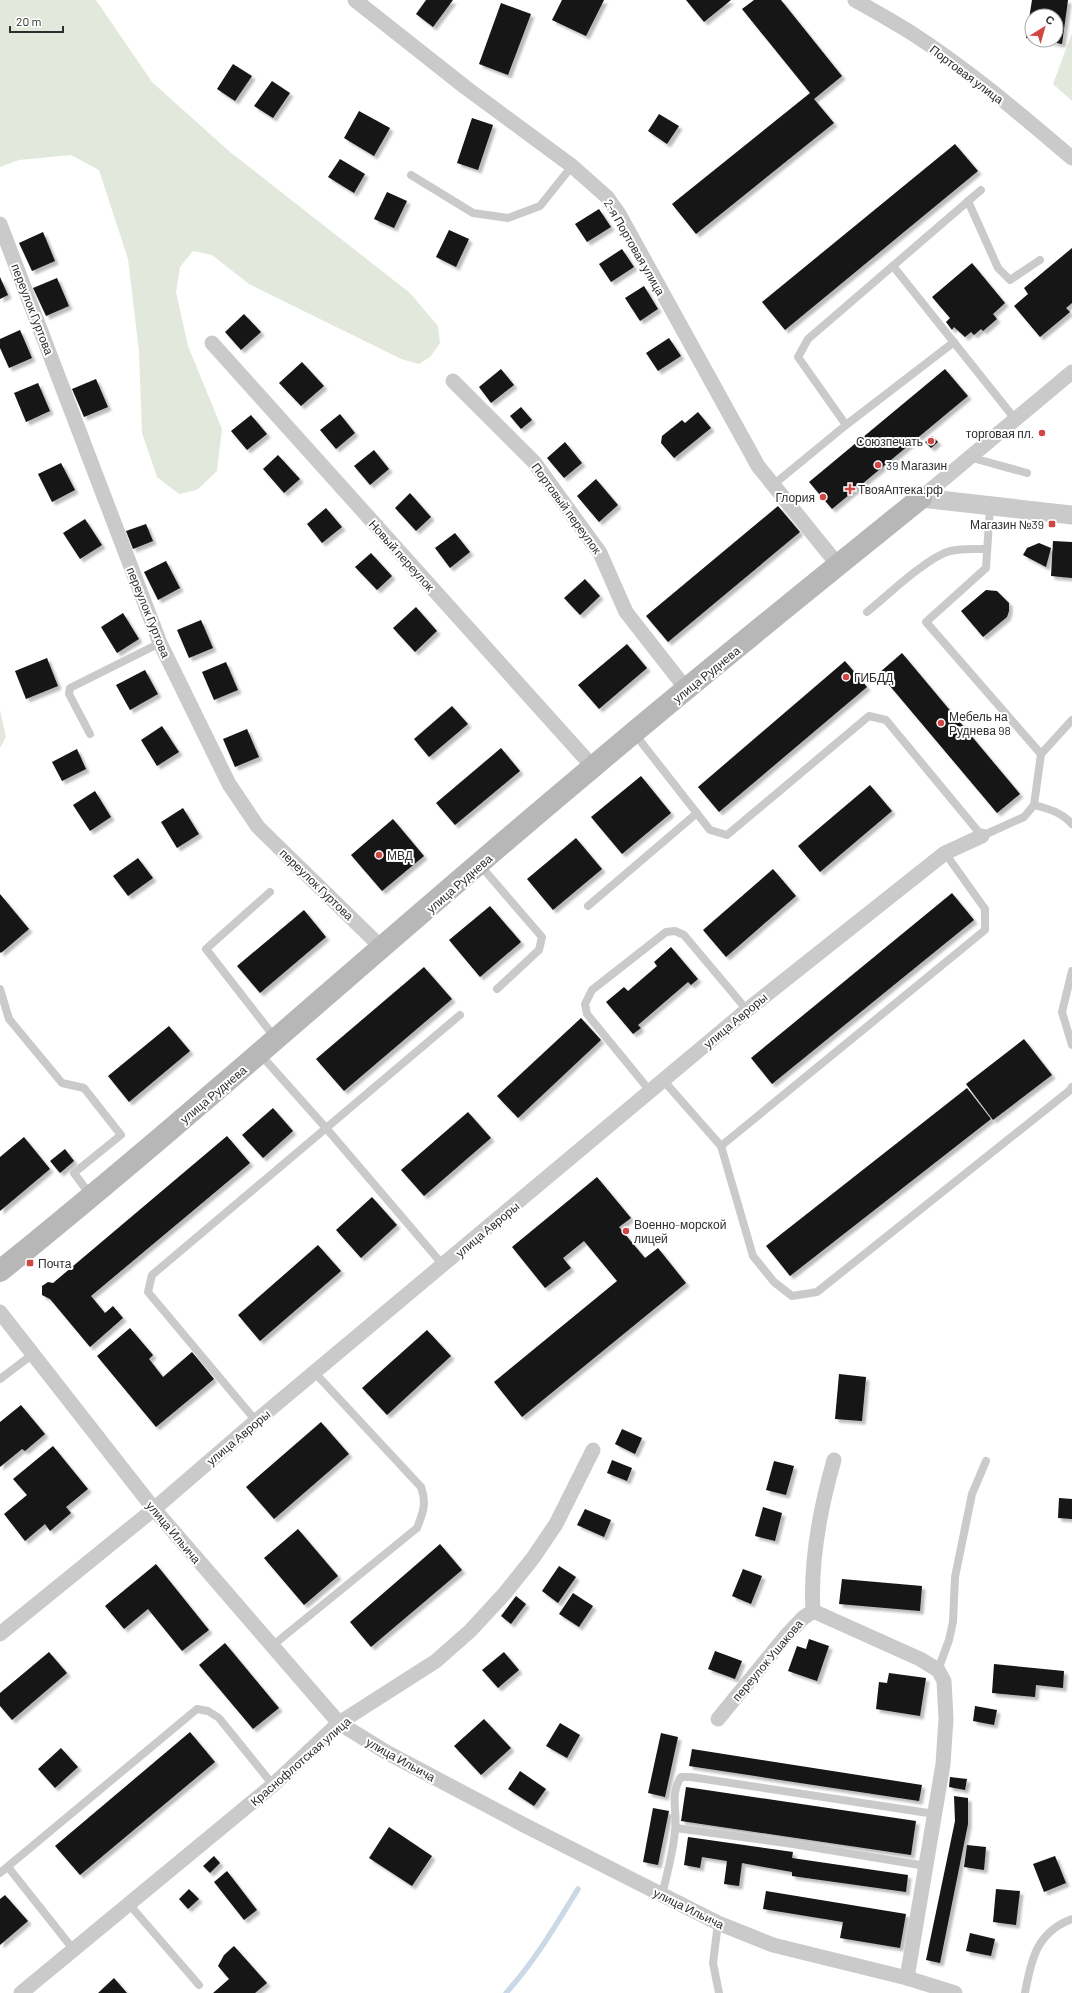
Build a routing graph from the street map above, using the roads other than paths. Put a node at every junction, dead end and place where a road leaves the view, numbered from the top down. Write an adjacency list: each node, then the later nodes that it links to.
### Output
1 (355, 0): 4 (street, 2-я Портовая улица)
2 (855, 0): 3 (street, Портовая улица)
3 (1072, 158)
4 (572, 166): 5 (lane); 19 (street, 2-я Портовая улица)
5 (411, 175)
6 (981, 190): 7 (lane)
7 (968, 201): 9 (lane); 10 (lane)
8 (0, 224): 26 (street, переулок Гуртова)
9 (1040, 260)
10 (893, 266): 12 (lane); 16 (lane)
11 (212, 342): 32 (street, Новый переулок)
12 (954, 342): 15 (lane); 16 (lane)
13 (1072, 372): 15 (street)
14 (453, 381): 27 (street, Портовый переулок)
15 (1015, 419): 17 (street)
16 (846, 425): 19 (lane)
17 (969, 457): 18 (lane); 20 (street)
18 (1027, 473)
19 (773, 485): 24 (street, 2-я Портовая улица)
20 (921, 498): 21 (street); 24 (main road, улица Руднева)
21 (990, 507): 22 (street); 23 (lane)
22 (1072, 516)
23 (987, 549): 25 (lane); 31 (lane)
24 (838, 565): 27 (main road, улица Руднева)
25 (867, 612)
26 (160, 642): 30 (lane); 41 (street, переулок Гуртова)
27 (687, 690): 29 (main road, улица Руднева)
28 (1072, 720): 31 (lane)
29 (634, 733): 32 (main road, улица Руднева); 34 (lane)
30 (90, 734)
31 (1041, 754): 33 (lane)
32 (593, 767): 38 (main road, улица Руднева)
33 (1034, 805): 35 (lane); 36 (lane)
34 (696, 813): 36 (lane); 40 (lane)
35 (1072, 824)
36 (982, 836): 37 (street, улица Авроры)
37 (945, 853): 45 (street, улица Авроры); 54 (lane)
38 (480, 865): 41 (main road, улица Руднева); 44 (lane)
39 (270, 892): 47 (lane)
40 (588, 906)
41 (382, 948): 47 (main road, улица Руднева)
42 (1072, 971): 48 (lane)
43 (0, 988): 55 (lane)
44 (497, 989)
45 (747, 1010): 50 (street, улица Авроры); 52 (lane)
46 (460, 1015): 53 (lane)
47 (277, 1040): 49 (main road, улица Руднева)
48 (1072, 1045)
49 (260, 1054): 53 (lane); 55 (main road, улица Руднева)
50 (663, 1080): 52 (street, улица Авроры); 54 (lane)
51 (1071, 1090): 54 (lane)
52 (650, 1091): 56 (street, улица Авроры)
53 (326, 1128): 56 (lane); 62 (lane)
54 (721, 1146)
55 (92, 1197): 57 (main road, улица Руднева)
56 (443, 1265): 60 (street, улица Авроры)
57 (0, 1271)
58 (0, 1312): 59 (street, улица Ильича)
59 (33, 1354): 61 (lane); 66 (street, улица Ильича)
60 (315, 1373): 62 (street, улица Авроры); 69 (lane)
61 (0, 1379)
62 (256, 1421): 66 (street, улица Авроры)
63 (593, 1450): 72 (street, Краснофлотская улица)
64 (834, 1460): 67 (street, переулок Ушакова)
65 (986, 1461): 70 (lane)
66 (154, 1509): 68 (street, улица Авроры); 69 (street, улица Ильича)
67 (813, 1611): 70 (street); 71 (street, переулок Ушакова)
68 (0, 1634)
69 (272, 1646): 72 (street, улица Ильича)
70 (938, 1670): 74 (street)
71 (718, 1719)
72 (339, 1723): 73 (street, Краснофлотская улица); 79 (street, улица Ильича)
73 (273, 1785): 77 (lane); 80 (street, Краснофлотская улица)
74 (935, 1814): 75 (lane); 76 (street)
75 (676, 1828): 76 (lane); 79 (lane)
76 (926, 1866): 84 (street)
77 (8, 1867): 78 (lane); 83 (lane)
78 (0, 1873)
79 (662, 1895): 82 (street, улица Ильича)
80 (128, 1903): 83 (street, Краснофлотская улица); 85 (lane)
81 (1072, 1919): 89 (lane)
82 (718, 1923): 84 (street, улица Ильича); 87 (lane)
83 (73, 1949): 86 (street, Краснофлотская улица)
84 (907, 1978): 88 (street, улица Ильича)
85 (199, 1985)
86 (21, 1993)
87 (719, 1993)
88 (955, 1993)
89 (1025, 1993)

